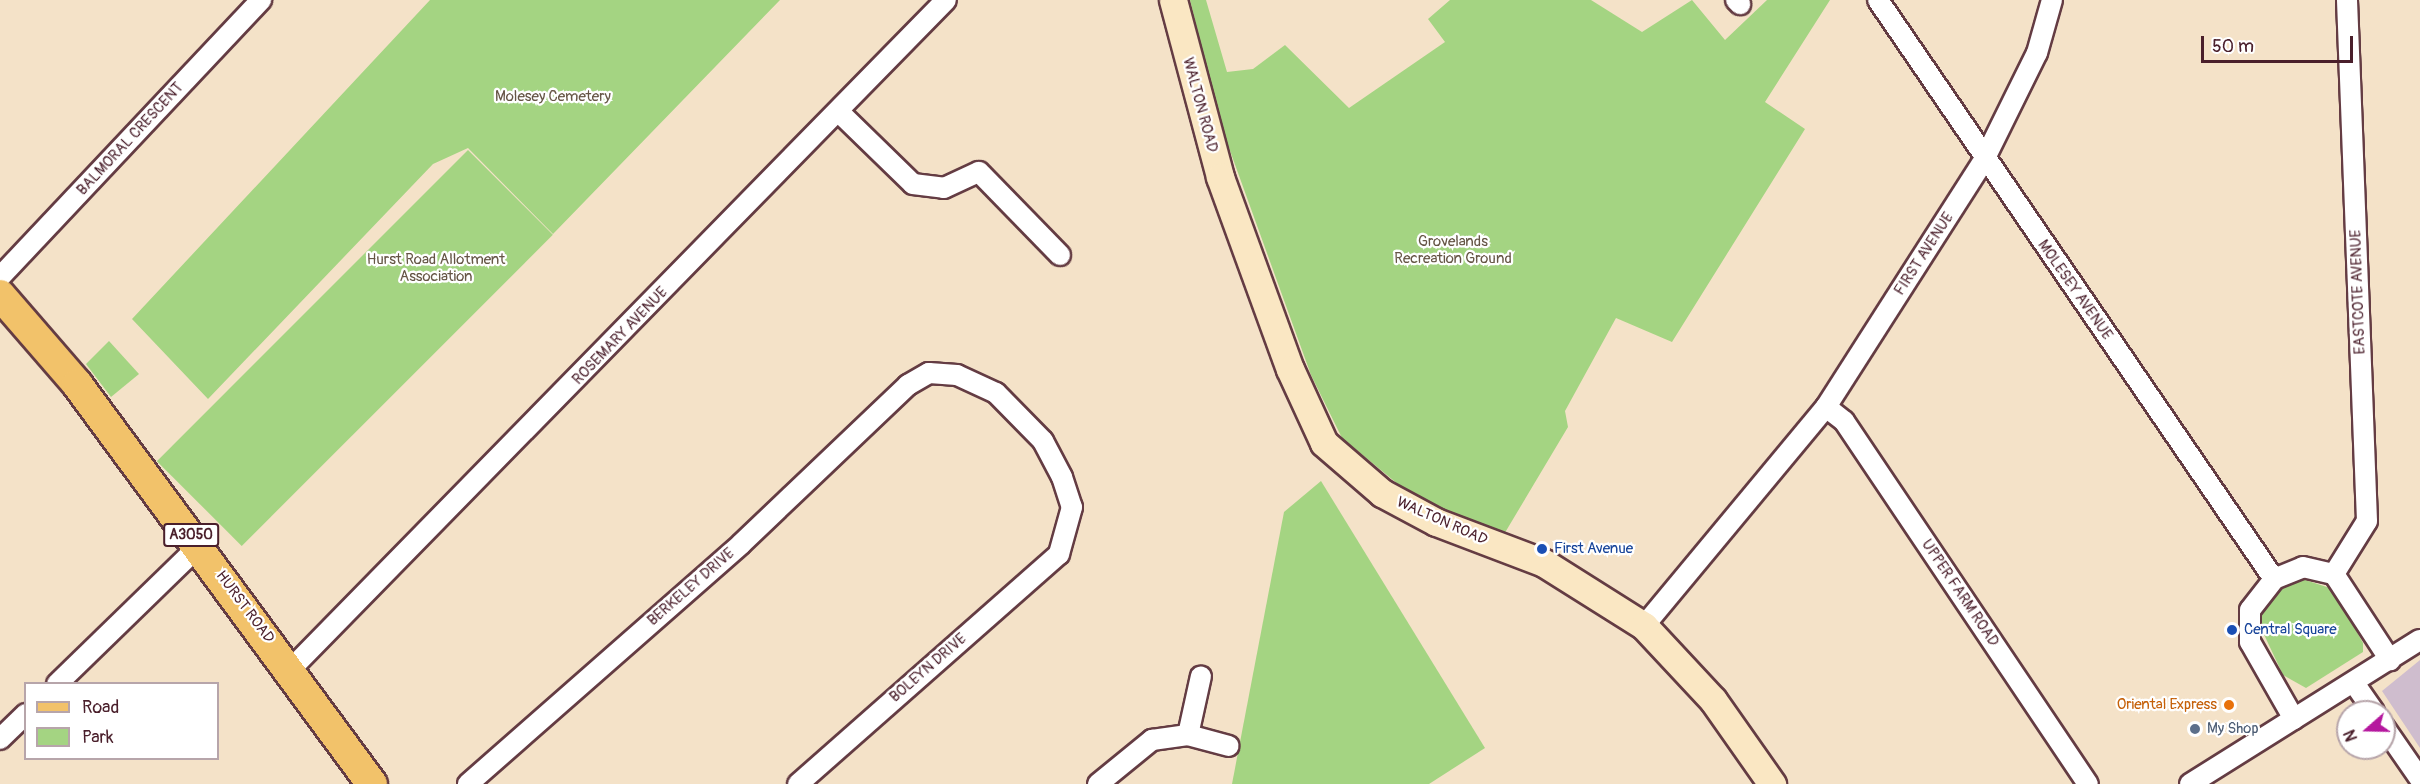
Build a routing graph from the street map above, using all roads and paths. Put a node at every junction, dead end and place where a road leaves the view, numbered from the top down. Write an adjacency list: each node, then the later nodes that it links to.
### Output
1 (261, 0): 10 (street, BALMORAL CRESCENT)
2 (946, 0): 7 (street, ROSEMARY AVENUE)
3 (1173, 0): 17 (main road, WALTON ROAD)
4 (1878, 0): 8 (street, MOLESEY AVENUE)
5 (2052, 0): 8 (street, FIRST AVENUE)
6 (2347, 0): 15 (street, EASTCOTE AVENUE)
7 (839, 112): 9 (street); 20 (street, ROSEMARY AVENUE)
8 (1985, 158): 13 (street, FIRST AVENUE); 16 (street, MOLESEY AVENUE)
9 (1060, 255)
10 (0, 278)
11 (0, 295): 14 (main road, HURST ROAD / A3050)
12 (908, 385): 33 (street, BERKELEY DRIVE); 34 (street, BOLEYN DRIVE)
13 (1826, 407): 17 (street, FIRST AVENUE); 37 (street, UPPER FARM ROAD)
14 (199, 546): 20 (main road, HURST ROAD / A3050); 22 (street)
15 (2334, 574): 16 (street); 19 (street)
16 (2274, 579): 26 (street)
17 (1644, 626): 36 (main road, WALTON ROAD)
18 (2420, 639): 19 (street)
19 (2390, 660): 23 (street)
20 (291, 669): 32 (main road, HURST ROAD / A3050)
21 (1201, 676): 27 (street)
22 (59, 682)
23 (2354, 683): 24 (street); 26 (street)
24 (2366, 700)
25 (24, 716): 28 (street)
26 (2294, 719): 38 (street)
27 (1188, 735): 30 (street); 35 (street)
28 (0, 739)
29 (2396, 744): 31 (street)
30 (1229, 746)
31 (2420, 779)
32 (372, 784)
33 (468, 784)
34 (798, 784)
35 (1098, 784)
36 (1772, 784)
37 (2088, 784)
38 (2190, 784)

